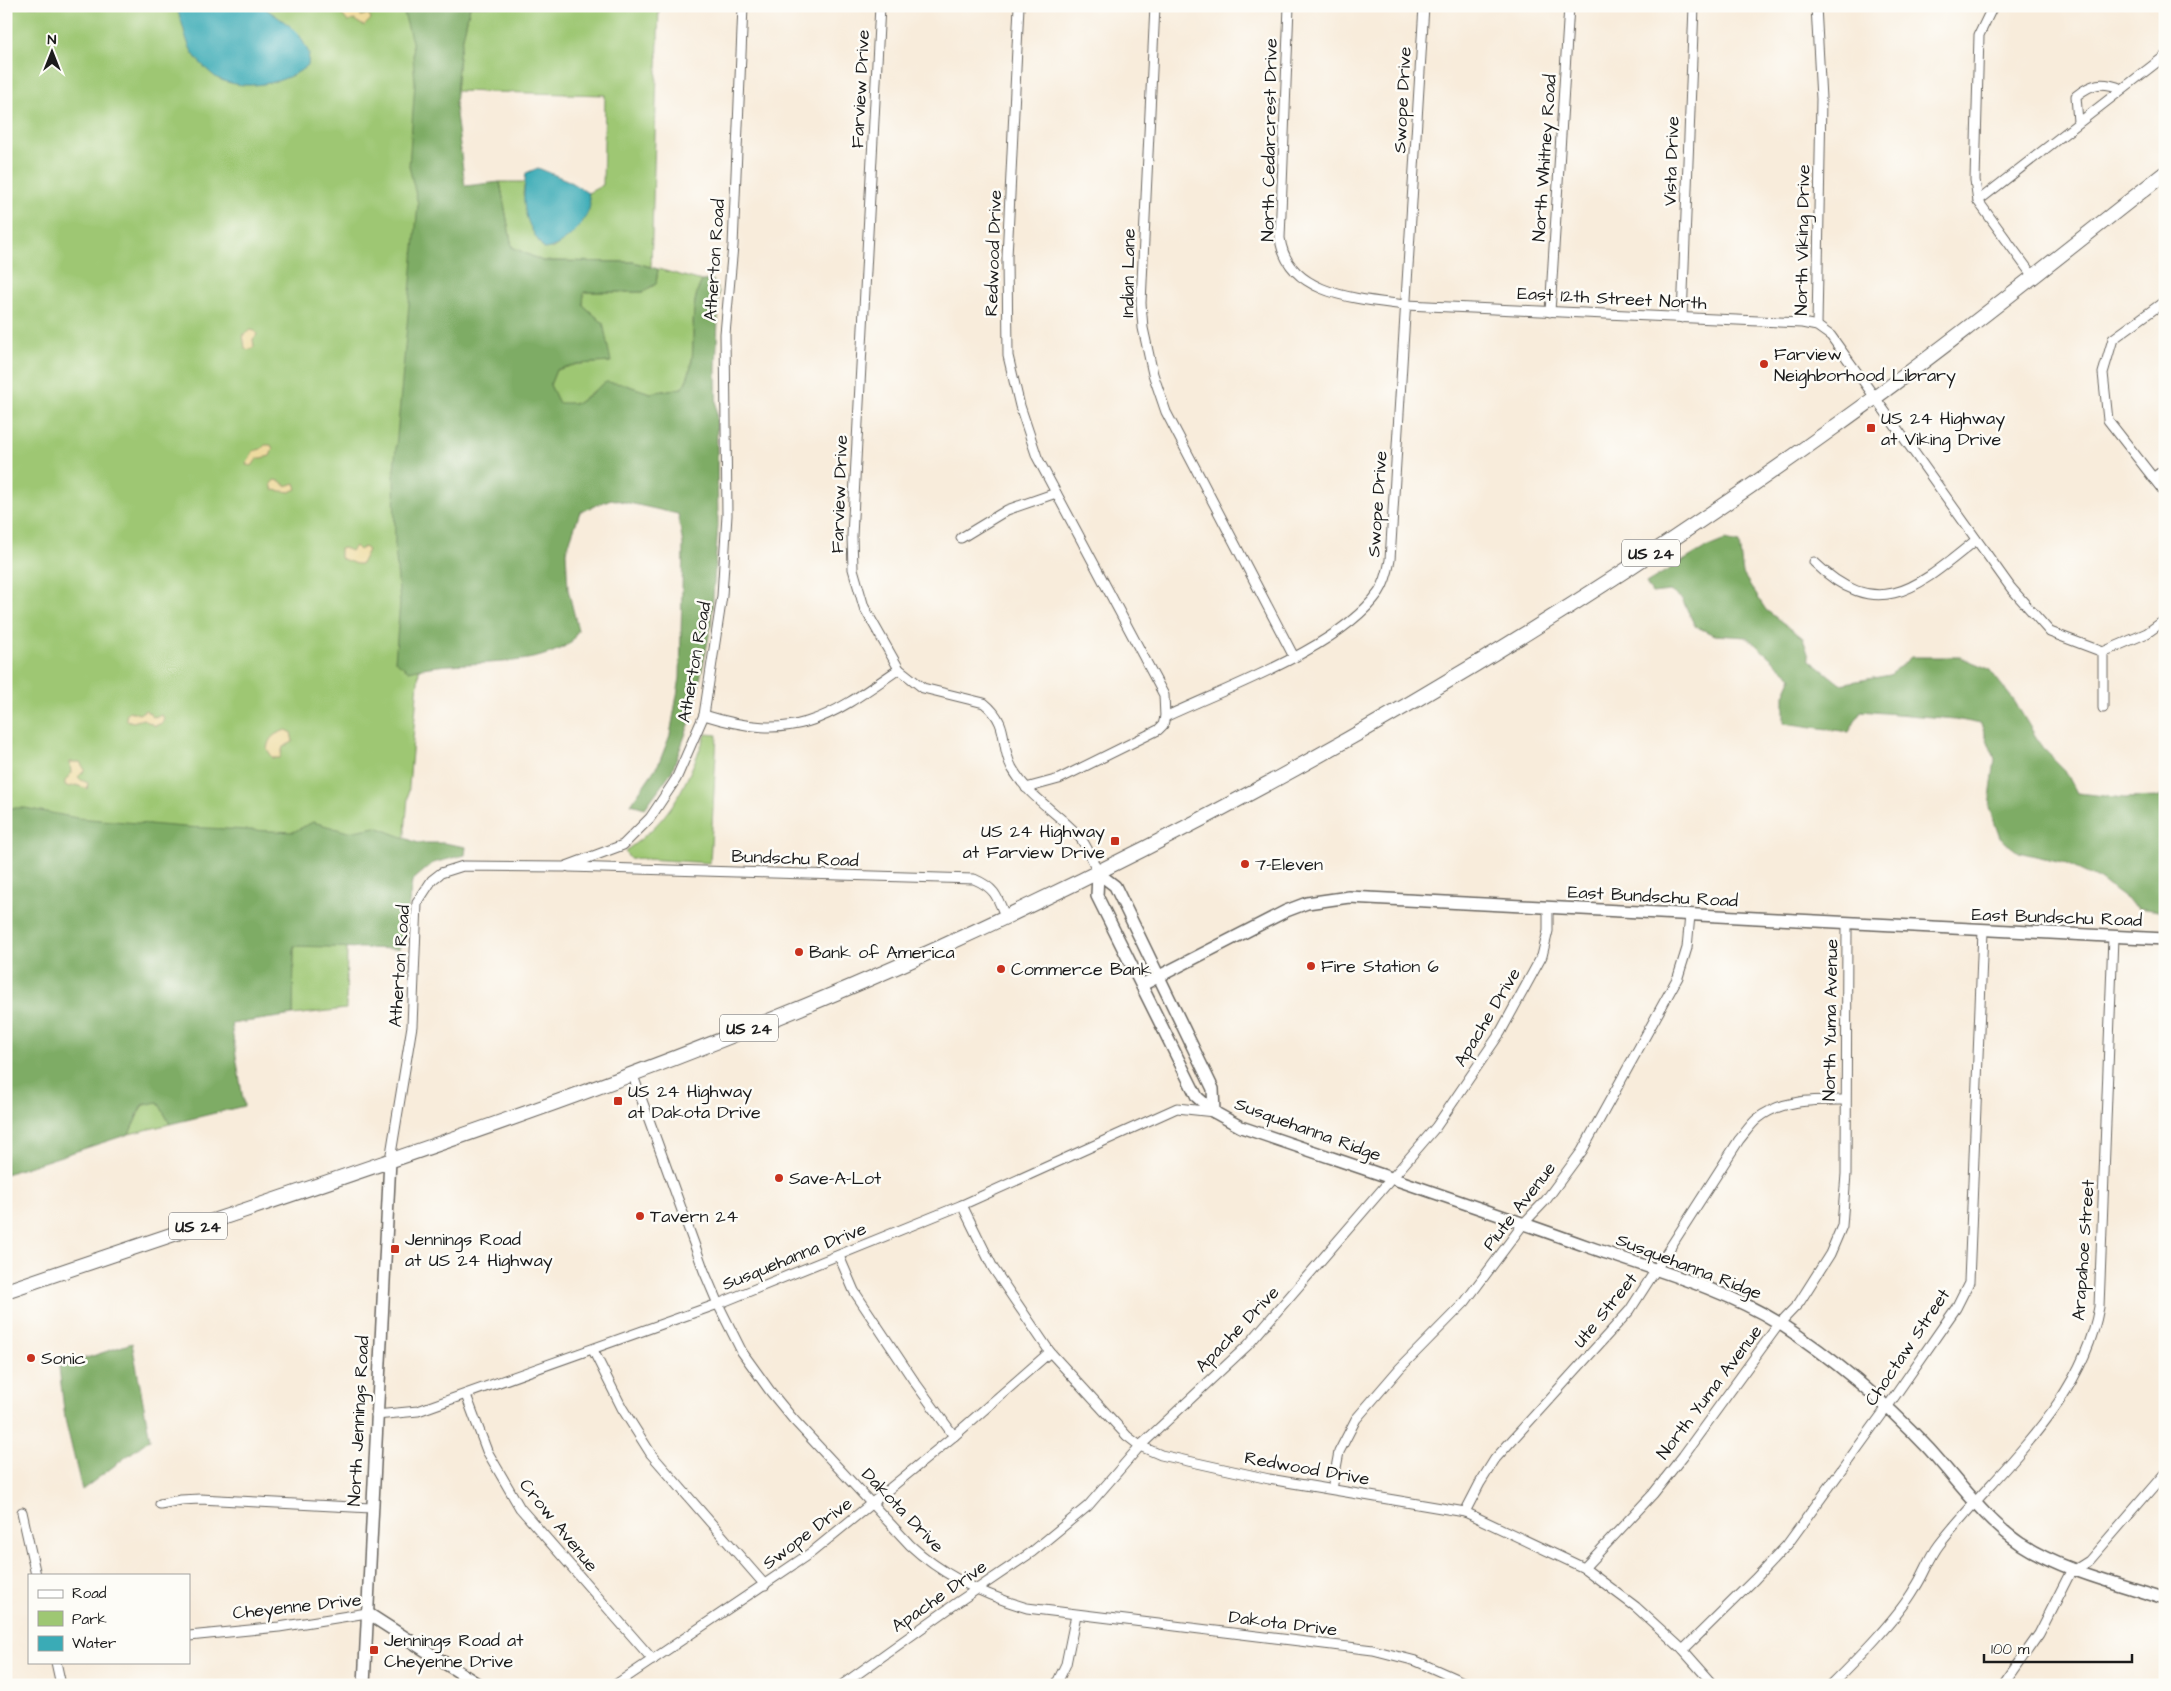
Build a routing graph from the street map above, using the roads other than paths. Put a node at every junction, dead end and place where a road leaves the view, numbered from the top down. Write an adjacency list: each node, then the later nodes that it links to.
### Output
1 (743, 6): 35 (street, Atherton Road)
2 (880, 6): 33 (street, Farview Drive)
3 (1019, 6): 25 (street, Redwood Drive)
4 (1155, 6): 32 (street, Indian Lane)
5 (1290, 6): 18 (street, North Cedarcrest Drive)
6 (1424, 6): 18 (street, Swope Drive)
7 (1569, 6): 19 (street, North Whitney Road)
8 (1694, 6): 20 (street, Vista Drive)
9 (1816, 6): 21 (street, North Viking Drive)
10 (1993, 6): 15 (street)
11 (2165, 56): 12 (street)
12 (2122, 89): 13 (street); 13 (street)
13 (2078, 122): 15 (street)
14 (2165, 173): 16 (highway, US 24)
15 (1978, 201): 16 (street)
16 (2032, 275): 22 (highway, US 24)
17 (2165, 301): 24 (street)
18 (1406, 305): 19 (street, East 12th Street North); 32 (street, Swope Drive)
19 (1550, 312): 20 (street, East 12th Street North)
20 (1682, 318): 21 (street, East 12th Street North)
21 (1817, 326): 22 (street, North Viking Drive)
22 (1875, 397): 28 (street, North Viking Drive); 39 (highway, US 24)
23 (2165, 469): 24 (street)
24 (2153, 478): 26 (street)
25 (1056, 492): 27 (street); 36 (street, Redwood Drive)
26 (2165, 493)
27 (962, 538)
28 (1976, 540): 29 (street); 31 (street, North Viking Drive)
29 (1814, 562)
30 (2165, 620): 31 (street)
31 (2103, 652): 34 (street)
32 (1294, 657): 36 (street, Swope Drive)
33 (899, 669): 35 (street); 37 (street, Farview Drive)
34 (2103, 708)
35 (704, 715): 38 (street, Atherton Road)
36 (1165, 717): 37 (street, Swope Drive)
37 (1026, 788): 39 (street, Farview Drive)
38 (564, 867): 42 (street, Bundschu Road); 54 (street, Atherton Road)
39 (1098, 873): 42 (highway, US 24); 45 (street, Susquehanna Ridge); 48 (street, Susquehanna Ridge)
40 (1548, 907): 41 (street, East Bundschu Road); 49 (street, East Bundschu Road); 55 (street, Apache Drive)
41 (1690, 915): 43 (street, East Bundschu Road); 57 (street, Piute Avenue)
42 (1005, 916): 51 (highway, US 24)
43 (1847, 924): 44 (street, East Bundschu Road); 52 (street, North Yuma Avenue)
44 (1983, 931): 46 (street, East Bundschu Road); 66 (street, Choctaw Street)
45 (1138, 936): 48 (street); 49 (street, Susquehanna Ridge)
46 (2113, 937): 47 (street, East Bundschu Road); 72 (street, Arapahoe Street)
47 (2165, 939)
48 (1121, 943): 50 (street, Susquehanna Ridge)
49 (1157, 977): 50 (street, East Bundschu Road); 53 (street, Susquehanna Ridge)
50 (1142, 986): 53 (street, Susquehanna Ridge)
51 (632, 1073): 54 (highway, US 24); 61 (street, Dakota Drive)
52 (1845, 1100): 59 (street, Ute Street); 62 (street, North Yuma Avenue)
53 (1214, 1112): 55 (street, Susquehanna Ridge); 56 (street, Susquehanna Drive)
54 (390, 1160): 60 (highway, US 24); 67 (street, North Jennings Road)
55 (1393, 1179): 57 (street, Susquehanna Ridge); 69 (street, Apache Drive)
56 (962, 1205): 58 (street, Susquehanna Drive); 64 (street, Redwood Drive)
57 (1524, 1223): 59 (street, Susquehanna Ridge); 71 (street, Piute Avenue)
58 (839, 1256): 61 (street, Susquehanna Drive); 68 (street)
59 (1656, 1271): 62 (street, Susquehanna Ridge); 77 (street, Ute Street)
60 (6, 1291)
61 (718, 1304): 63 (street, Susquehanna Drive); 74 (street, Dakota Drive)
62 (1780, 1324): 66 (street, Susquehanna Ridge); 78 (street, North Yuma Avenue)
63 (593, 1350): 65 (street, Susquehanna Drive); 81 (street)
64 (1050, 1352): 68 (street, Swope Drive); 69 (street, Redwood Drive)
65 (466, 1395): 67 (street, Susquehanna Drive); 88 (street, Crow Avenue)
66 (1888, 1406): 72 (street, Susquehanna Ridge); 87 (street, Choctaw Street)
67 (376, 1415): 75 (street, North Jennings Road)
68 (954, 1436): 74 (street, Swope Drive)
69 (1140, 1446): 71 (street, Redwood Drive); 82 (street, Apache Drive)
70 (2165, 1473): 79 (street)
71 (1332, 1489): 77 (street, Redwood Drive)
72 (1974, 1502): 79 (street, Susquehanna Ridge); 99 (street, Arapahoe Street)
73 (160, 1504): 75 (street)
74 (873, 1504): 81 (street, Swope Drive); 82 (street, Dakota Drive)
75 (371, 1508): 84 (street, North Jennings Road)
76 (22, 1512): 80 (street)
77 (1465, 1512): 78 (street, Redwood Drive)
78 (1584, 1568): 87 (street, Redwood Drive)
79 (2075, 1568): 83 (street, Susquehanna Ridge); 100 (street)
80 (36, 1574)
81 (765, 1585): 88 (street, Swope Drive)
82 (977, 1589): 85 (street, Dakota Drive); 95 (street, Apache Drive)
83 (2165, 1598)
84 (367, 1613): 86 (street, Cheyenne Drive); 92 (street, North Jennings Road); 93 (street, Cheyenne Drive)
85 (1076, 1615): 90 (street, Dakota Drive); 96 (street)
86 (190, 1636)
87 (1683, 1650): 98 (street, Redwood Drive)
88 (653, 1660): 94 (street, Swope Drive)
89 (58, 1664): 91 (street)
90 (1458, 1683): 97 (street, Dakota Drive)
91 (60, 1685)
92 (364, 1685)
93 (479, 1685)
94 (615, 1685)
95 (842, 1685)
96 (1056, 1685)
97 (1470, 1685)
98 (1714, 1685)
99 (1831, 1685)
100 (2003, 1685)

